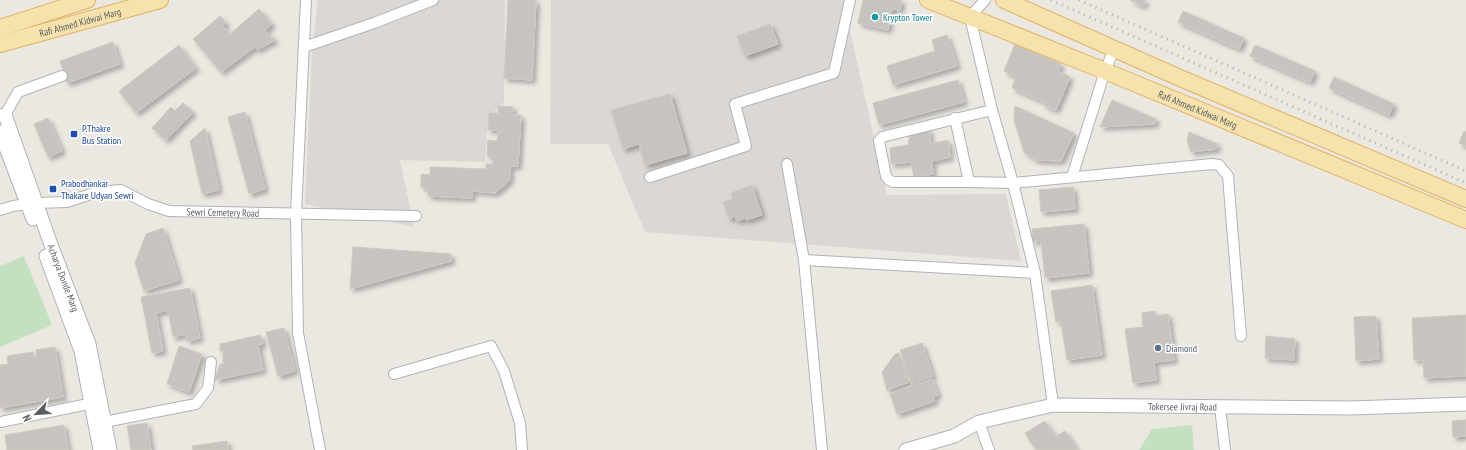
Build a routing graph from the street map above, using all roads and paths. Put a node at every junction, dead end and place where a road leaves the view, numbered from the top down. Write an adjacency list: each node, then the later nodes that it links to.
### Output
1 (87, 0): 10 (main road)
2 (160, 0): 11 (main road, Rafi Ahmed Kidwai Marg)
3 (306, 0): 12 (street)
4 (433, 0): 12 (street)
5 (850, 0): 21 (street)
6 (928, 0): 9 (main road, Rafi Ahmed Kidwai Marg)
7 (985, 0): 9 (street)
8 (1004, 0): 13 (main road, Rafi Ahmed Kidwai Marg)
9 (970, 17): 14 (main road, Rafi Ahmed Kidwai Marg); 16 (street)
10 (0, 28)
11 (0, 44)
12 (304, 47): 29 (street)
13 (1114, 49): 14 (street); 25 (main road, Rafi Ahmed Kidwai Marg)
14 (1105, 71): 22 (street); 28 (main road, Rafi Ahmed Kidwai Marg)
15 (62, 76): 17 (street)
16 (992, 110): 18 (street); 24 (street)
17 (3, 114): 26 (street, Acharya Donde Marg)
18 (955, 118): 23 (street); 23 (street)
19 (0, 132): 26 (street, Acharya Donde Marg)
20 (787, 164): 32 (street)
21 (650, 177)
22 (1072, 177): 24 (street); 34 (street)
23 (969, 182): 24 (street)
24 (1013, 183): 33 (street)
25 (1461, 197): 28 (main road)
26 (32, 204): 27 (street, Sewri Cemetery Road); 29 (street, Sewri Cemetery Road); 37 (street, Acharya Donde Marg)
27 (0, 210)
28 (1448, 212): 31 (main road, Rafi Ahmed Kidwai Marg)
29 (296, 213): 30 (street, Sewri Cemetery Road); 46 (street)
30 (416, 216)
31 (1466, 220)
32 (804, 260): 33 (street); 48 (street)
33 (1035, 273): 39 (street)
34 (1241, 336)
35 (211, 362): 42 (street)
36 (394, 374): 47 (street)
37 (95, 402): 41 (street); 42 (street, Acharya Donde Marg); 44 (street, Acharya Donde Marg)
38 (1466, 404): 40 (street, Tokersee Jivraj Road)
39 (1053, 405): 40 (street, Tokersee Jivraj Road); 43 (street, Tokersee Jivraj Road)
40 (1220, 407): 51 (street)
41 (0, 422)
42 (104, 422): 45 (street, Acharya Donde Marg)
43 (979, 422): 49 (street, Tokersee Jivraj Road); 50 (street)
44 (100, 450)
45 (110, 450)
46 (320, 450)
47 (522, 450)
48 (822, 450)
49 (906, 450)
50 (989, 450)
51 (1225, 450)

